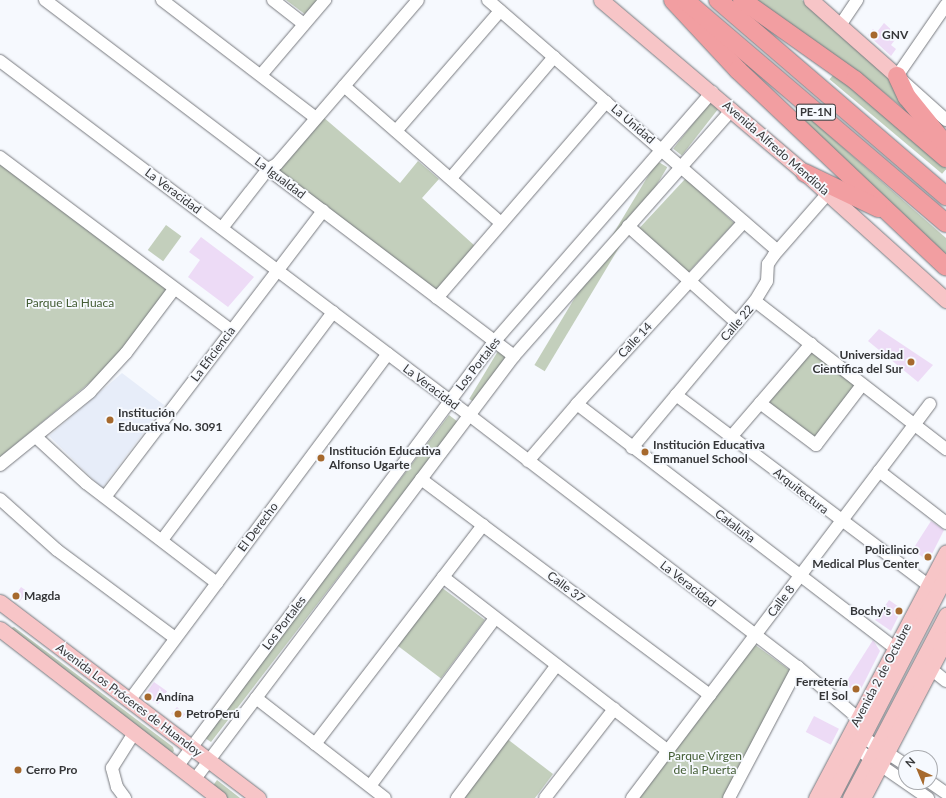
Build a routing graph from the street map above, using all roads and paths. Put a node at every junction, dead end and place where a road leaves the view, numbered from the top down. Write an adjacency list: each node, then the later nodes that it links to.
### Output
1 (45, 0): 34 (street, La Igualdad)
2 (162, 0): 20 (street)
3 (273, 0): 16 (street)
4 (325, 0): 16 (street)
5 (418, 0): 22 (street)
6 (488, 0): 15 (street, La Unidad)
7 (601, 0): 23 (main road, Avenida Alfredo Mendiola)
8 (673, 0): 40 (highway)
9 (686, 0): 43 (highway, PE-1N)
10 (718, 0): 38 (highway, PE-1N)
11 (742, 0): 32 (highway)
12 (811, 0): 17 (main road)
13 (857, 0): 17 (street)
14 (946, 5): 21 (street)
15 (500, 11): 18 (street, La Unidad); 28 (street)
16 (304, 24): 20 (street)
17 (841, 24): 21 (main road)
18 (554, 57): 24 (street, La Unidad); 36 (street)
19 (0, 61): 45 (street, La Veracidad)
20 (261, 75): 26 (street)
21 (897, 76): 27 (street); 29 (highway)
22 (344, 86): 26 (street); 28 (street)
23 (712, 92): 25 (main road, Avenida Alfredo Mendiola); 30 (street, Los Portales)
24 (606, 102): 30 (street, La Unidad); 42 (street)
25 (732, 110): 33 (street, Los Portales); 35 (main road, Avenida Alfredo Mendiola)
26 (316, 118): 34 (street)
27 (946, 120)
28 (396, 131): 36 (street)
29 (946, 144)
30 (662, 150): 33 (street, La Unidad); 57 (street, Los Portales)
31 (0, 157): 50 (street)
32 (946, 158)
33 (680, 167): 41 (street, La Unidad); 44 (street, Los Portales)
34 (268, 169): 39 (street, La Igualdad); 45 (street)
35 (805, 173): 37 (main road, Avenida Alfredo Mendiola); 40 (highway)
36 (450, 178): 42 (street)
37 (828, 193): 46 (street, Calle 22); 52 (main road, Avenida Alfredo Mendiola)
38 (946, 196)
39 (323, 211): 48 (street, La Eficiencia); 51 (street, La Igualdad)
40 (893, 216): 47 (highway)
41 (744, 222): 46 (street, La Unidad); 49 (street, Calle 14)
42 (501, 223): 51 (street)
43 (946, 223)
44 (628, 226): 49 (street); 60 (street, Los Portales)
45 (222, 228): 48 (street, La Veracidad)
46 (777, 250): 53 (street, Calle 22)
47 (946, 267)
48 (277, 270): 54 (street, La Veracidad); 56 (street, La Eficiencia)
49 (689, 282): 55 (street); 65 (street, Calle 14)
50 (174, 289): 56 (street); 69 (street)
51 (437, 298): 57 (street, La Igualdad)
52 (946, 300)
53 (755, 301): 55 (street, Calle 22); 58 (street)
54 (333, 312): 59 (street, La Veracidad); 82 (street)
55 (737, 323): 62 (street, Calle 22)
56 (230, 330): 77 (street, La Eficiencia)
57 (494, 342): 60 (street, La Igualdad); 63 (street, Los Portales)
58 (811, 344): 61 (street); 64 (street)
59 (388, 354): 63 (street, La Veracidad); 87 (street, El Derecho)
60 (514, 356): 67 (street, Los Portales)
61 (862, 386): 64 (street); 68 (street)
62 (676, 394): 70 (street, Arquitectura); 71 (street, Calle 22)
63 (450, 401): 67 (street, La Veracidad); 109 (street, Los Portales)
64 (760, 403): 70 (street)
65 (577, 404): 71 (street, Cataluña); 73 (street, Calle 14)
66 (930, 404): 68 (street, Calle 8)
67 (469, 414): 73 (street, La Veracidad); 76 (street, Los Portales)
68 (913, 426): 72 (street); 75 (street, Calle 8)
69 (36, 437): 74 (street); 77 (street)
70 (731, 437): 79 (street, Arquitectura)
71 (632, 448): 84 (street, Cataluña)
72 (946, 449)
73 (528, 461): 94 (street, La Veracidad)
74 (0, 465)
75 (880, 471): 79 (street, Calle 8); 80 (street)
76 (421, 479): 81 (street, Calle 37); 103 (street, Los Portales)
77 (105, 497): 82 (street)
78 (0, 499): 95 (street)
79 (841, 522): 84 (street, Calle 8); 88 (street, Arquitectura)
80 (946, 523)
81 (483, 525): 86 (street); 102 (street, Calle 37)
82 (162, 540): 87 (street)
83 (946, 552): 88 (main road, Avenida 2 de Octubre)
84 (801, 575): 94 (street, Calle 8); 97 (street, Cataluña)
85 (946, 575): 107 (main road, Avenida 2 de Octubre)
86 (443, 577): 92 (street); 108 (street)
87 (217, 583): 95 (street, El Derecho)
88 (928, 585): 97 (main road, Avenida 2 de Octubre)
89 (0, 602): 90 (main road, Avenida Los Próceres de Huandoy)
90 (14, 613): 93 (main road); 104 (main road, Avenida Los Próceres de Huandoy)
91 (946, 615): 111 (main road)
92 (496, 618): 98 (street); 116 (street)
93 (0, 629): 106 (main road, Avenida Los Próceres de Huandoy)
94 (755, 636): 99 (street, La Veracidad); 102 (street, Calle 8)
95 (175, 638): 104 (street, El Derecho)
96 (946, 639): 100 (main road)
97 (894, 647): 107 (main road, Avenida 2 de Octubre)
98 (557, 665): 105 (street); 121 (street)
99 (798, 667): 107 (street, La Veracidad); 124 (street)
100 (930, 669): 101 (street); 111 (main road)
101 (946, 681)
102 (710, 695): 110 (street, Calle 8)
103 (256, 698): 108 (street); 112 (street, Los Portales)
104 (128, 701): 109 (main road, Avenida Los Próceres de Huandoy)
105 (614, 709): 110 (street); 122 (street)
106 (134, 733): 114 (main road, Avenida Los Próceres de Huandoy); 117 (street)
107 (855, 735): 111 (street, La Veracidad); 125 (main road, Avenida 2 de Octubre); 126 (main road, Avenida 2 de Octubre)
108 (315, 744): 116 (street)
109 (192, 747): 112 (main road, Avenida Los Próceres de Huandoy); 114 (street, Los Portales)
110 (668, 751): 123 (street, Calle 8)
111 (879, 755): 113 (street); 127 (main road); 128 (main road); 129 (street)
112 (209, 760): 115 (street, Los Portales); 119 (main road, Avenida Los Próceres de Huandoy)
113 (898, 762)
114 (177, 767): 115 (main road, Avenida Los Próceres de Huandoy)
115 (195, 779): 118 (main road, Avenida Los Próceres de Huandoy)
116 (370, 786): 120 (street)
117 (126, 798)
118 (219, 798)
119 (258, 798)
120 (385, 798)
121 (457, 798)
122 (545, 798)
123 (632, 798)
124 (729, 798)
125 (816, 798)
126 (830, 798)
127 (850, 798)
128 (863, 798)
129 (928, 798)

